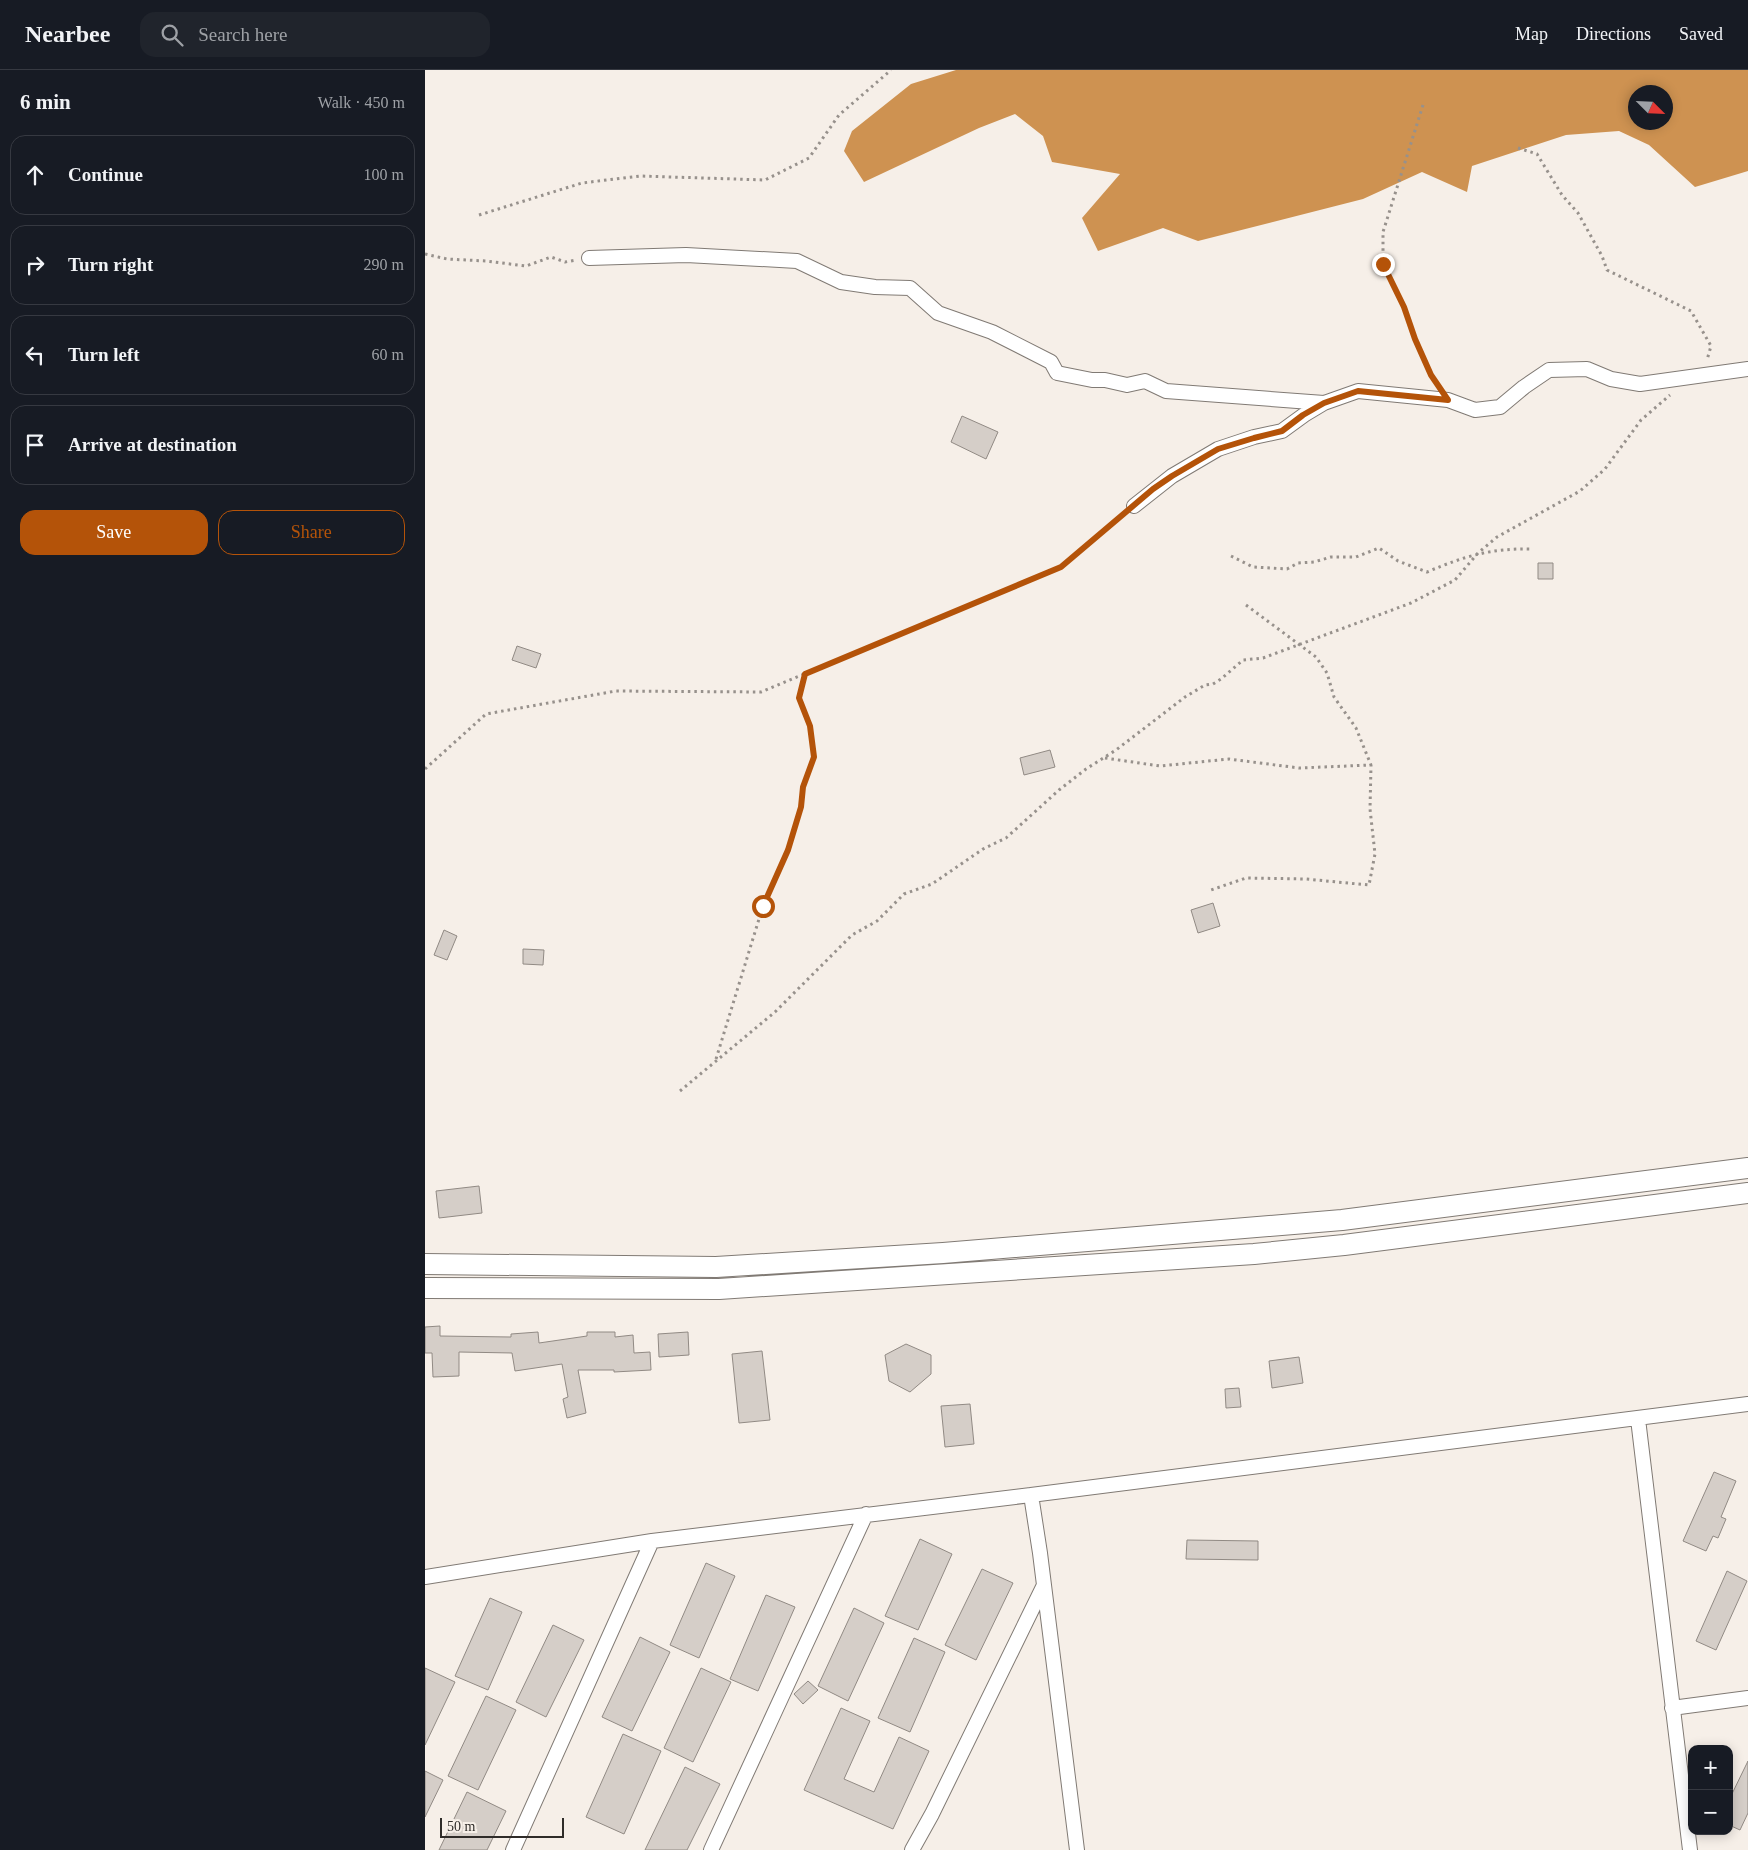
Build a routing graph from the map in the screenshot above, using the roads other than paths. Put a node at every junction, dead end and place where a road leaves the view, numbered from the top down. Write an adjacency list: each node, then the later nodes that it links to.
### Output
1 (589, 258): 3 (street)
2 (1748, 370): 3 (street)
3 (1324, 403): 4 (street)
4 (1134, 506)
5 (1748, 1168): 6 (main road)
6 (1628, 1184): 8 (main road); 9 (main road)
7 (1748, 1193): 8 (main road)
8 (1632, 1208): 11 (main road)
9 (1247, 1228): 10 (main road); 11 (main road)
10 (943, 1253): 12 (main road); 13 (main road)
11 (1254, 1254): 13 (main road)
12 (425, 1264)
13 (944, 1274): 14 (main road)
14 (425, 1288)
15 (1748, 1404): 16 (street)
16 (1637, 1419): 17 (street); 23 (street)
17 (1031, 1495): 18 (street); 21 (street)
18 (866, 1514): 19 (street); 25 (street)
19 (652, 1541): 20 (street); 24 (street)
20 (425, 1577)
21 (1043, 1586): 26 (street); 27 (street)
22 (1748, 1698): 23 (street)
23 (1671, 1708): 28 (street)
24 (513, 1850)
25 (711, 1850)
26 (912, 1850)
27 (1077, 1850)
28 (1690, 1850)

